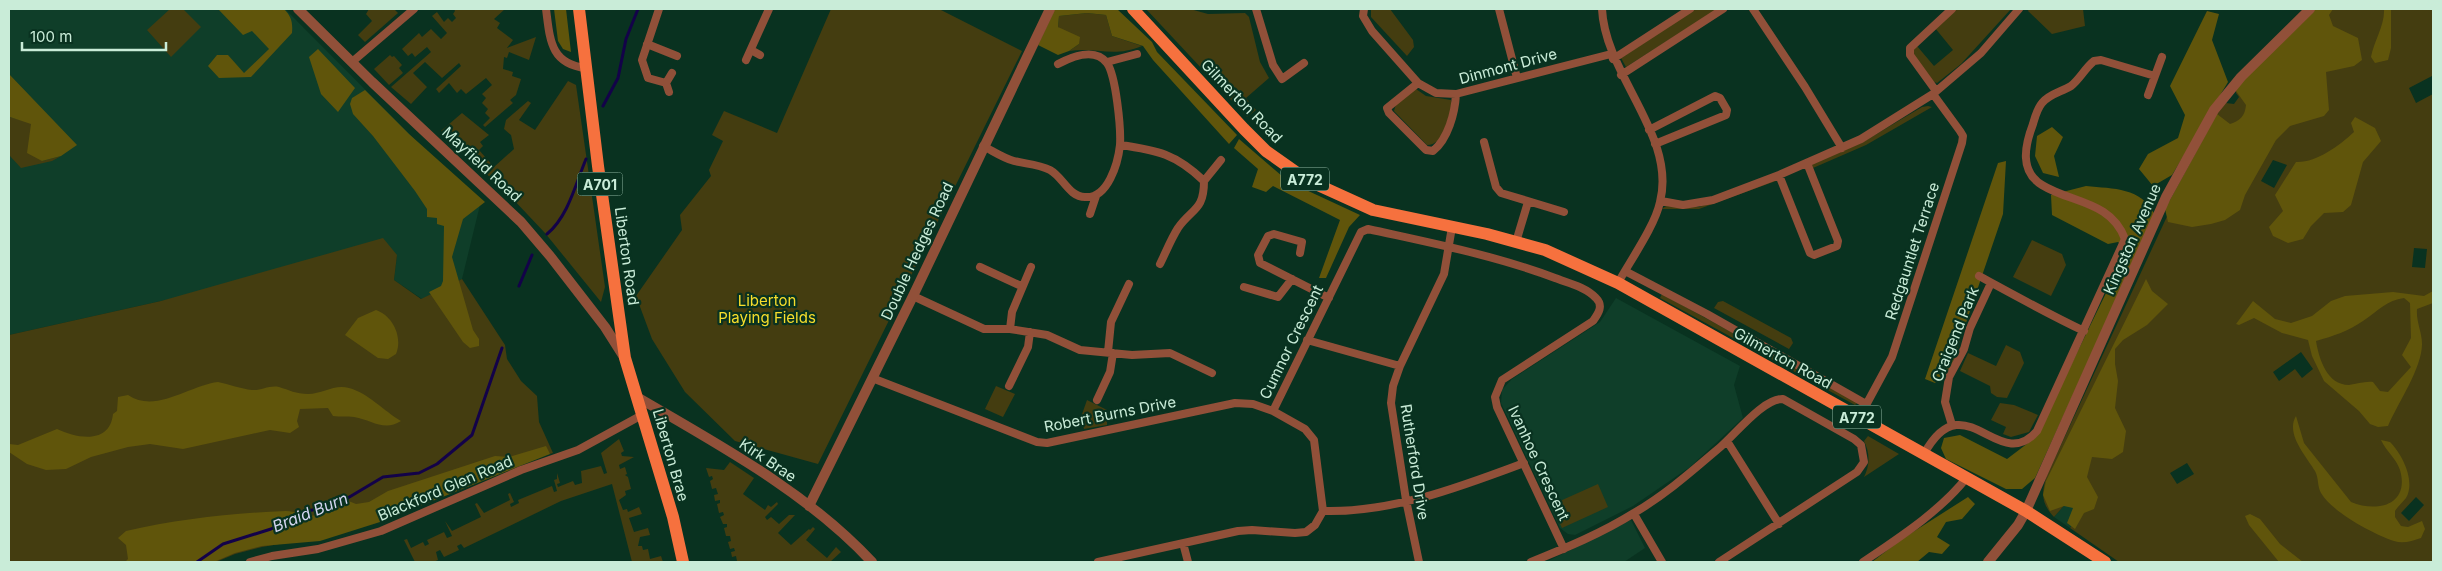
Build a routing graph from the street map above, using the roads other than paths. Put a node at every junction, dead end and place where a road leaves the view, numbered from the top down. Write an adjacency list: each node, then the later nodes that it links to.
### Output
1 (298, 9): 27 (street, Mayfield Road)
2 (414, 9): 27 (street)
3 (546, 9): 31 (street)
4 (578, 9): 31 (main road, Liberton Road / A701)
5 (659, 9): 19 (street)
6 (769, 9): 20 (street)
7 (1050, 9): 46 (street, Double Hedges Road)
8 (1133, 9): 57 (main road, Gilmerton Road / A772)
9 (1256, 9): 29 (street)
10 (1364, 9): 37 (street, Dinmont Drive)
11 (1499, 9): 35 (street)
12 (1602, 9): 24 (street)
13 (1690, 9): 24 (street, Dinmont Drive)
14 (1723, 9): 33 (street)
15 (1754, 9): 47 (street)
16 (1952, 9): 39 (street, Redgauntlet Terrace)
17 (2019, 9): 39 (street)
18 (2310, 9): 98 (street, Kingston Avenue)
19 (647, 44): 23 (street); 36 (street)
20 (751, 50): 22 (street); 26 (street)
21 (1137, 54): 28 (street)
22 (760, 55)
23 (677, 56)
24 (1612, 56): 33 (street); 35 (street, Dinmont Drive)
25 (2162, 57): 34 (street)
26 (746, 60)
27 (352, 62): 79 (street, Mayfield Road)
28 (1107, 62): 30 (street); 45 (street)
29 (1304, 63)
30 (1058, 64)
31 (586, 68): 79 (main road, Liberton Road / A701)
32 (672, 73): 36 (street)
33 (1621, 75): 42 (street)
34 (2155, 76): 41 (street); 75 (street)
35 (1517, 78): 40 (street, Dinmont Drive)
36 (666, 83): 38 (street)
37 (1418, 83): 40 (street, Dinmont Drive); 40 (street)
38 (669, 92)
39 (1935, 93): 47 (street); 86 (street, Redgauntlet Terrace)
40 (1456, 94)
41 (2148, 95)
42 (1649, 130): 44 (street); 44 (street)
43 (1484, 142): 54 (street)
44 (1655, 144): 53 (street)
45 (1120, 145): 51 (street); 52 (street)
46 (983, 146): 52 (street); 72 (street, Double Hedges Road)
47 (1842, 148): 49 (street)
48 (1221, 160): 51 (street)
49 (1808, 163): 50 (street); 50 (street)
50 (1779, 175): 53 (street)
51 (1204, 181): 61 (street)
52 (1096, 196): 56 (street)
53 (1661, 201): 64 (street)
54 (1528, 202): 55 (street); 58 (street)
55 (1564, 212)
56 (1090, 214)
57 (1452, 227): 58 (main road, Gilmerton Road / A772); 59 (street, Rutherford Drive)
58 (1516, 242): 67 (main road, Gilmerton Road / A772)
59 (1450, 247): 73 (street, Cumnor Crescent); 80 (street, Rutherford Drive); 93 (street, Ivanhoe Crescent)
60 (1300, 253): 66 (street)
61 (1160, 264)
62 (980, 267): 70 (street)
63 (1031, 267): 70 (street)
64 (1625, 271): 67 (street); 86 (street, Gilmerton Road)
65 (1979, 276): 68 (street, Craigend Park)
66 (1292, 279): 71 (street); 73 (street)
67 (1618, 283): 89 (main road, Gilmerton Road / A772)
68 (1991, 283): 75 (street, Craigend Park); 90 (street, Craigend Park)
69 (1129, 284): 78 (street)
70 (1021, 286): 74 (street)
71 (1244, 286)
72 (913, 296): 74 (street); 82 (street, Double Hedges Road)
73 (1329, 298): 77 (street, Cumnor Crescent)
74 (1010, 329): 76 (street)
75 (2084, 331): 90 (street)
76 (1030, 332): 78 (street); 83 (street)
77 (1307, 340): 80 (street); 87 (street, Cumnor Crescent)
78 (1110, 353): 81 (street); 85 (street)
79 (625, 358): 84 (main road, Liberton Brae / A701)
80 (1400, 366): 95 (street, Rutherford Drive)
81 (1212, 372)
82 (872, 378): 87 (street, Robert Burns Drive); 96 (street, Double Hedges Road)
83 (1009, 386)
84 (637, 397): 88 (main road, Liberton Brae / A701); 96 (street, Kirk Brae)
85 (1097, 400)
86 (1866, 404): 89 (street, Redgauntlet Terrace)
87 (1273, 411): 97 (street, Cumnor Crescent)
88 (642, 415): 103 (street, Blackford Glen Road); 104 (main road, Liberton Brae / A701)
89 (1859, 418): 92 (main road, Gilmerton Road / A772)
90 (1952, 425): 92 (street)
91 (1728, 441): 99 (street); 100 (street); 100 (street)
92 (1924, 454): 94 (main road, Gilmerton Road / A772)
93 (1524, 463): 95 (street); 102 (street, Ivanhoe Crescent)
94 (1967, 477): 98 (main road, Gilmerton Road / A772); 112 (street)
95 (1406, 500): 97 (street); 108 (street, Rutherford Drive)
96 (809, 506): 105 (street, Kirk Brae)
97 (1323, 511): 101 (street)
98 (2026, 511): 113 (street, Kingston Avenue); 114 (main road, Gilmerton Road / A772)
99 (1634, 514): 102 (street); 110 (street)
100 (1780, 524): 111 (street)
101 (1183, 543): 106 (street); 107 (street)
102 (1564, 549): 109 (street)
103 (250, 562)
104 (683, 562)
105 (872, 562)
106 (1098, 562)
107 (1188, 562)
108 (1419, 562)
109 (1531, 562)
110 (1662, 562)
111 (1720, 562)
112 (1863, 562)
113 (1988, 562)
114 (2105, 562)

